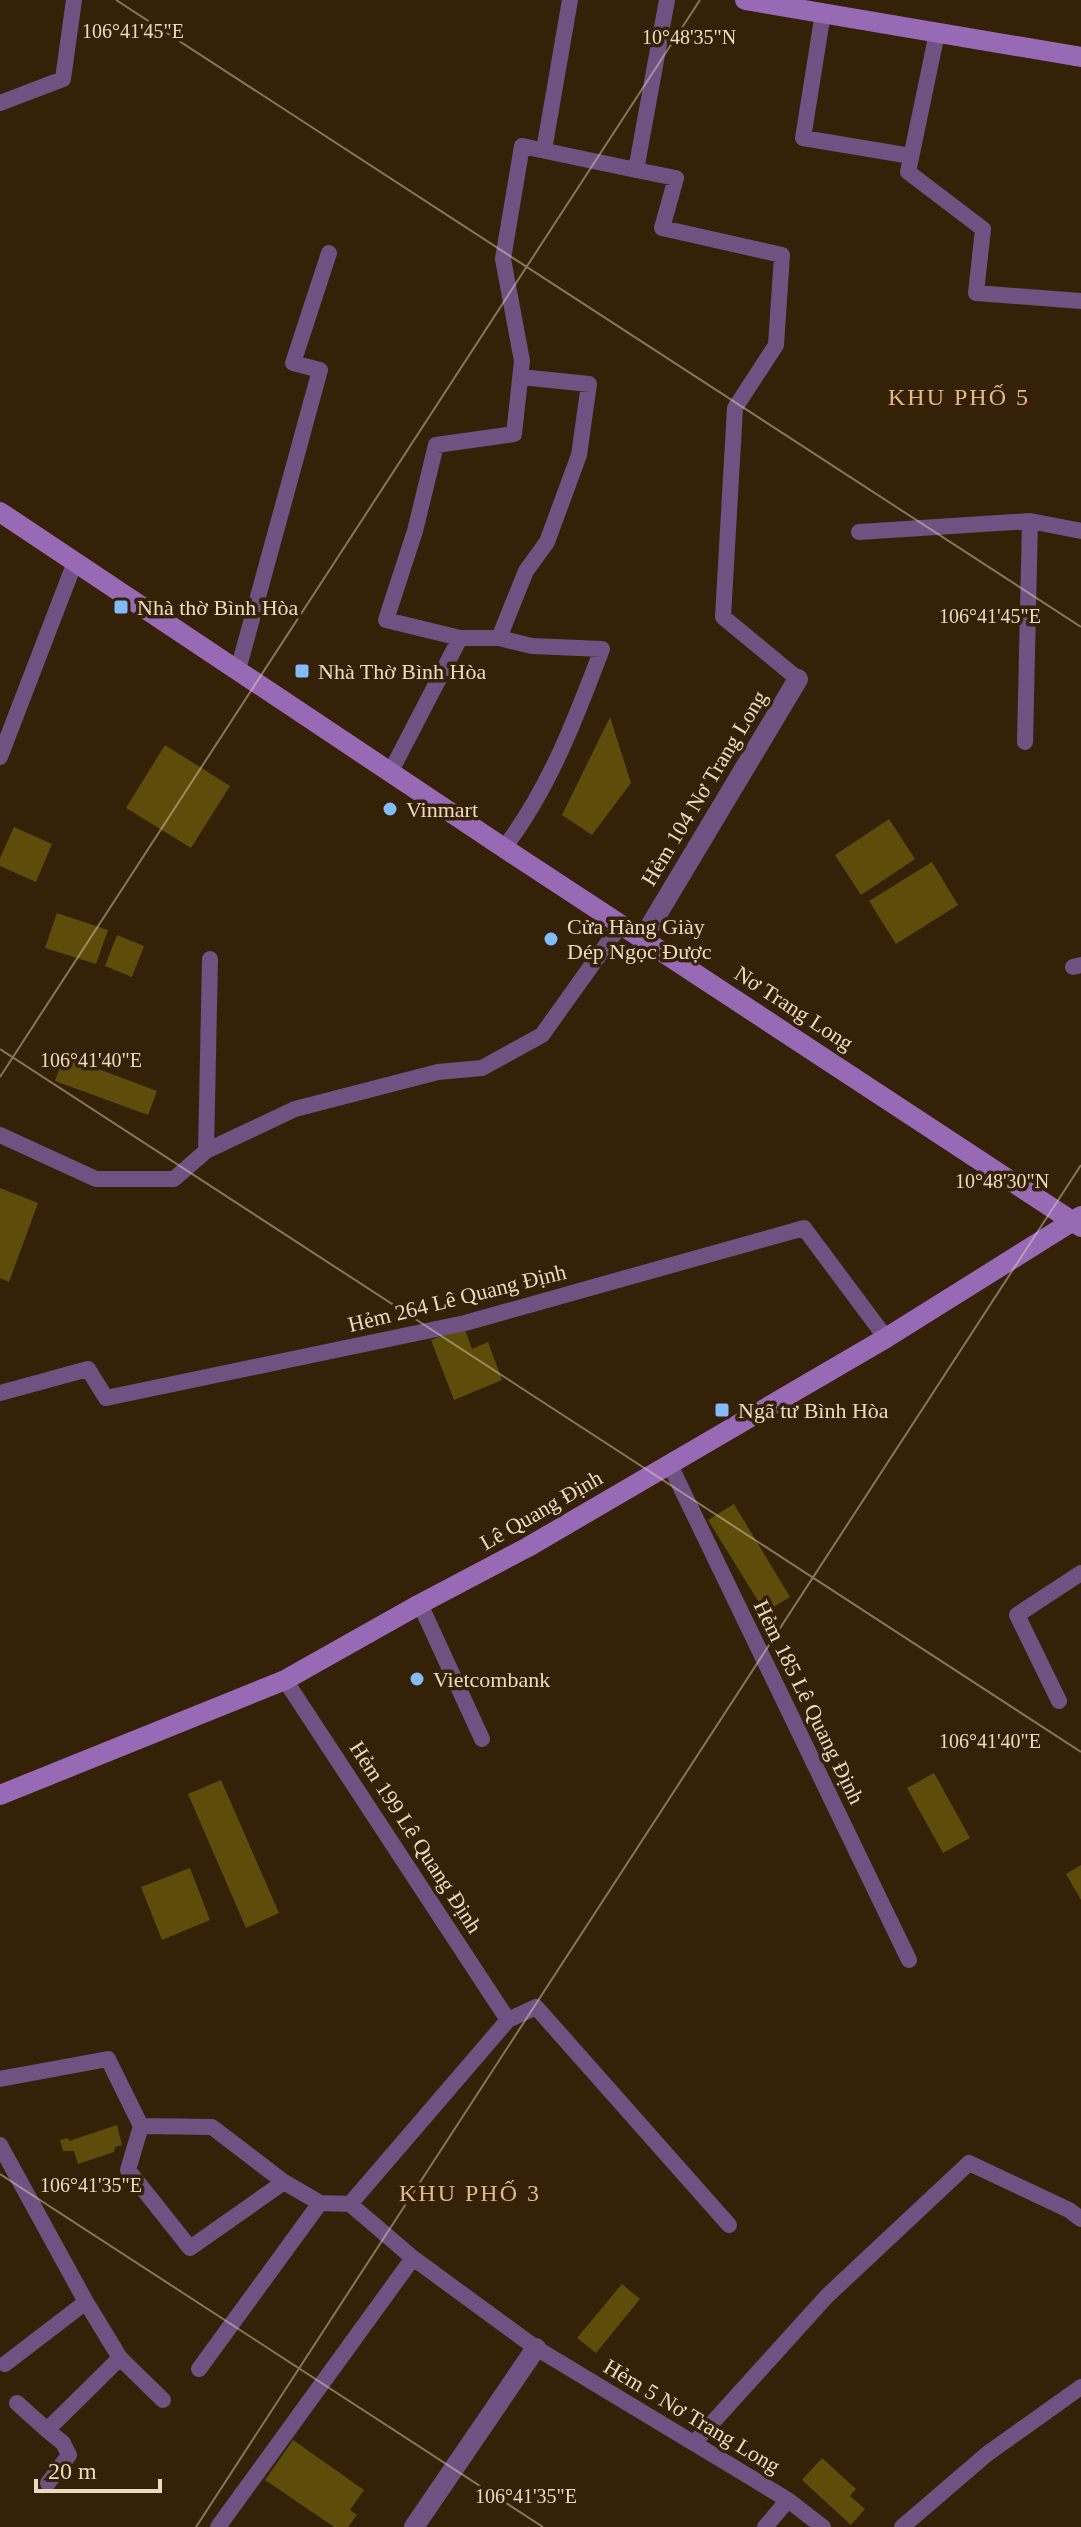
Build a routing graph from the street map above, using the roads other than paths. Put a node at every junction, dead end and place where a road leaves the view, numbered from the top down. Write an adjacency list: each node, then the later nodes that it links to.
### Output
1 (74, 0): 9 (lane)
2 (570, 0): 10 (lane)
3 (667, 0): 12 (lane)
4 (745, 0): 5 (main road)
5 (773, 2): 6 (main road)
6 (823, 13): 7 (main road); 11 (lane)
7 (937, 33): 8 (main road); 11 (lane)
8 (1081, 57)
9 (0, 103)
10 (544, 150): 12 (lane); 15 (lane)
11 (911, 156): 14 (lane)
12 (636, 170): 24 (lane, Hẻm 104 Nơ Trang Long)
13 (329, 253): 23 (lane)
14 (1081, 301)
15 (521, 377): 21 (lane); 22 (lane)
16 (3, 517): 20 (main road, Nơ Trang Long)
17 (1030, 521): 18 (lane); 19 (lane); 25 (lane)
18 (1081, 531)
19 (859, 532)
20 (75, 562): 23 (main road, Nơ Trang Long); 26 (lane)
21 (460, 638): 22 (lane); 27 (lane)
22 (499, 638): 28 (lane)
23 (238, 670): 27 (main road, Nơ Trang Long)
24 (798, 679): 30 (street, Hẻm 104 Nơ Trang Long)
25 (1025, 742)
26 (0, 757)
27 (391, 771): 28 (main road, Nơ Trang Long)
28 (504, 848): 29 (main road, Nơ Trang Long)
29 (622, 923): 30 (main road, Nơ Trang Long); 33 (lane)
30 (643, 938): 34 (main road, Nơ Trang Long)
31 (210, 959): 33 (lane)
32 (0, 1135): 33 (lane)
33 (206, 1151)
34 (1078, 1221): 35 (main road, Lê Quang Định)
35 (886, 1338): 36 (lane, Hẻm 264 Lê Quang Định); 37 (main road, Lê Quang Định)
36 (0, 1393)
37 (669, 1463): 39 (main road, Lê Quang Định); 44 (lane, Hẻm 185 Lê Quang Định)
38 (1081, 1573): 41 (lane)
39 (420, 1604): 40 (main road, Lê Quang Định); 42 (lane)
40 (285, 1680): 43 (main road, Lê Quang Định); 45 (lane, Hẻm 199 Lê Quang Định)
41 (1059, 1701)
42 (482, 1739)
43 (0, 1795)
44 (909, 1960)
45 (508, 2020): 51 (lane); 53 (lane)
46 (0, 2079): 47 (lane)
47 (141, 2126): 49 (lane); 49 (lane)
48 (0, 2145): 55 (lane)
49 (284, 2182): 50 (lane)
50 (320, 2203): 51 (lane); 59 (lane)
51 (350, 2204): 54 (lane, Hẻm 5 Nơ Trang Long)
52 (1081, 2219): 64 (lane)
53 (729, 2225)
54 (413, 2258): 56 (lane, Hẻm 5 Nơ Trang Long); 67 (lane)
55 (86, 2302): 57 (lane); 58 (lane)
56 (536, 2348): 64 (lane, Hẻm 5 Nơ Trang Long); 68 (street)
57 (120, 2358): 61 (lane); 63 (lane)
58 (5, 2364)
59 (199, 2369)
60 (1081, 2387): 71 (lane)
61 (163, 2400)
62 (17, 2403): 63 (lane)
63 (47, 2430): 65 (lane)
64 (694, 2443): 66 (lane, Hẻm 5 Nơ Trang Long)
65 (48, 2483)
66 (788, 2500): 69 (lane); 70 (lane, Hẻm 5 Nơ Trang Long)
67 (218, 2527)
68 (414, 2527)
69 (765, 2527)
70 (823, 2527)
71 (902, 2527)

